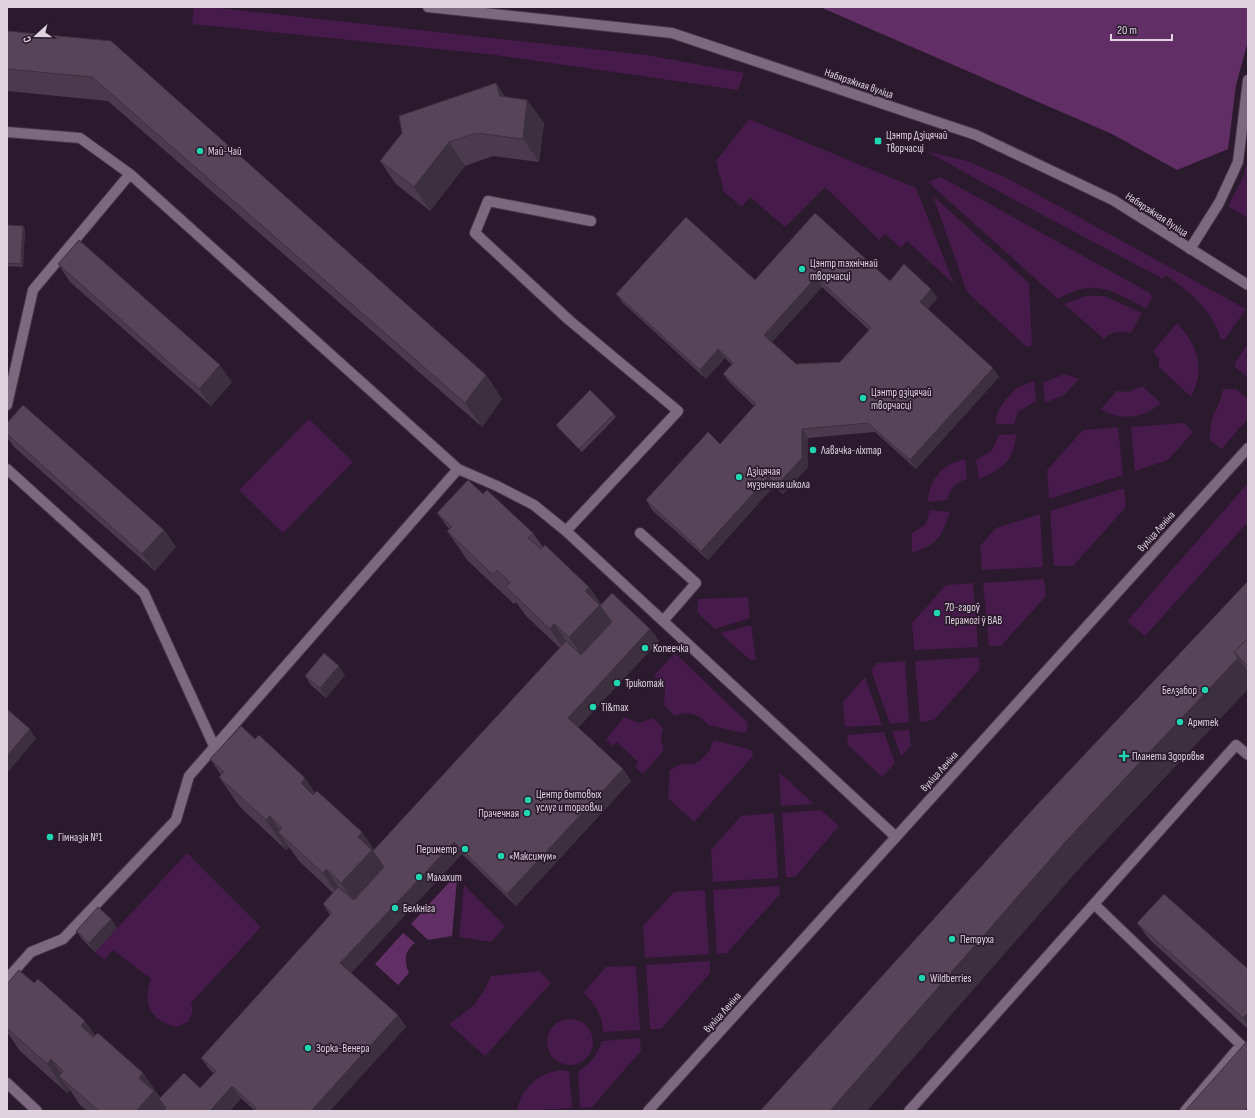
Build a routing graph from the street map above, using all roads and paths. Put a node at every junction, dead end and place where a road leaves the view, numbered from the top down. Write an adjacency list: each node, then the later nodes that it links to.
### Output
1 (428, 7): 6 (main road, Набярэжная вуліца)
2 (1248, 80): 6 (main road)
3 (7, 132): 4 (main road)
4 (130, 174): 8 (main road); 11 (main road)
5 (591, 221): 12 (main road)
6 (1190, 249): 7 (main road, Набярэжная вуліца)
7 (1248, 285)
8 (7, 405)
9 (1248, 448): 17 (main road, вуліца Леніна)
10 (7, 469): 15 (main road)
11 (458, 470): 12 (main road); 15 (main road)
12 (566, 531): 14 (main road)
13 (640, 533): 14 (main road)
14 (663, 621): 17 (main road)
15 (214, 746): 19 (main road)
16 (1248, 755): 18 (main road)
17 (896, 837): 22 (main road, вуліца Леніна)
18 (1094, 904): 23 (main road); 24 (main road)
19 (7, 979)
20 (7, 1083): 21 (main road)
21 (37, 1111)
22 (648, 1111)
23 (909, 1111)
24 (1185, 1111)

